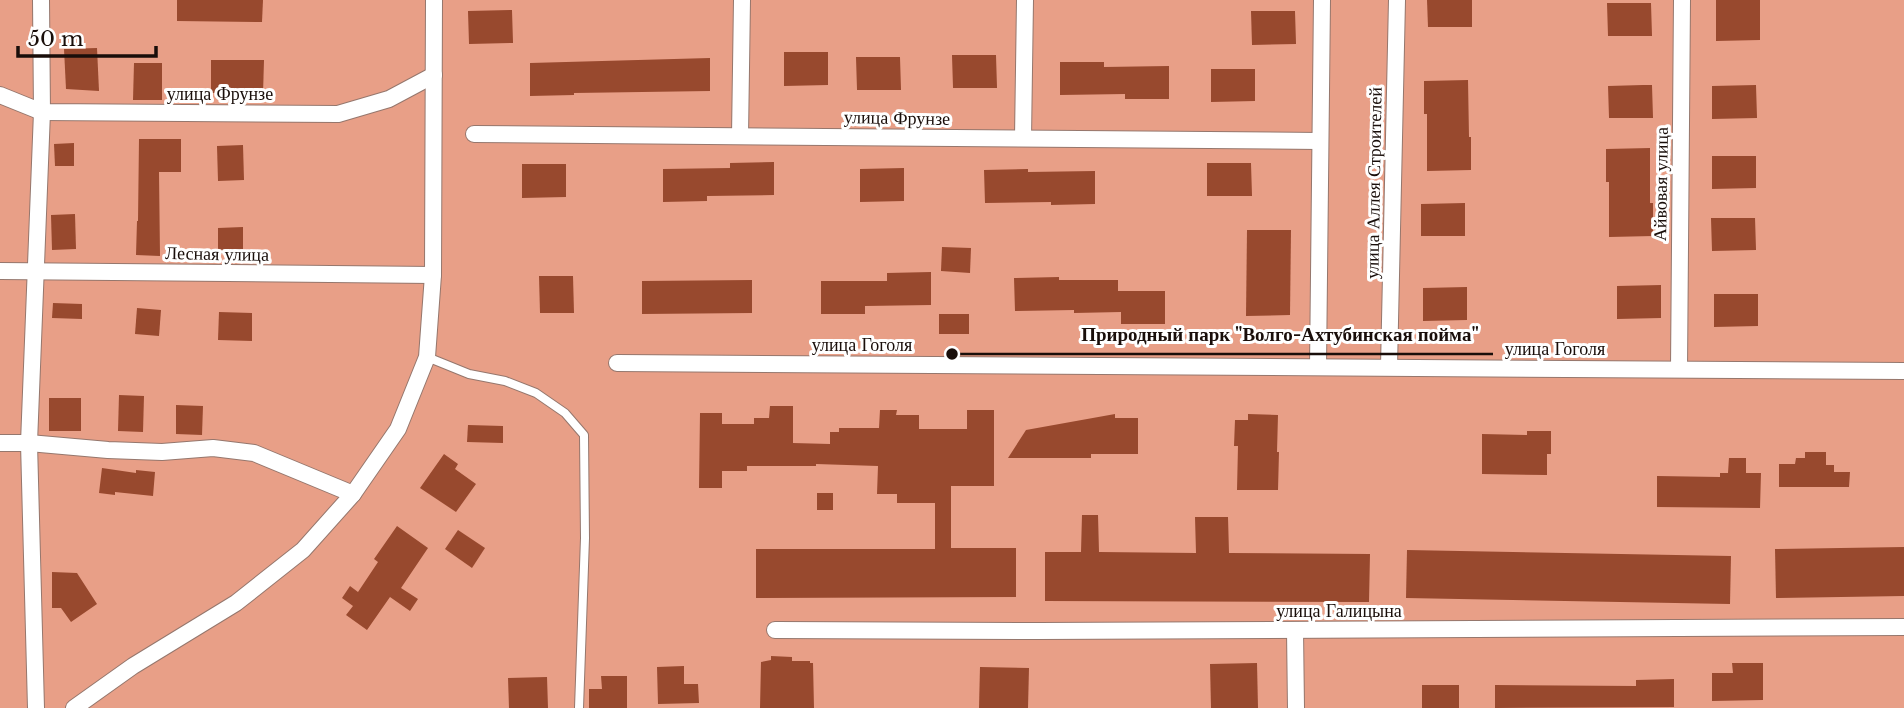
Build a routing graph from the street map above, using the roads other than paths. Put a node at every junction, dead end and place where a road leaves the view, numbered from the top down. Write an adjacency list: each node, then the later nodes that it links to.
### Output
1 (41, 0): 10 (street)
2 (434, 0): 8 (street)
3 (742, 0): 12 (street)
4 (1025, 0): 13 (street)
5 (1322, 0): 14 (street)
6 (1397, 0): 21 (street, улица Аллея Строителей)
7 (1682, 0): 22 (street, Айвовая улица)
8 (434, 75): 10 (street, улица Фрунзе); 17 (street)
9 (0, 95): 10 (street, улица Фрунзе)
10 (42, 112): 16 (street)
11 (474, 134): 12 (street, улица Фрунзе)
12 (740, 136): 13 (street, улица Фрунзе)
13 (1023, 138): 14 (street, улица Фрунзе)
14 (1320, 141): 20 (street)
15 (0, 271): 16 (street, Лесная улица)
16 (36, 272): 17 (street, Лесная улица); 25 (street)
17 (433, 275): 18 (street)
18 (427, 357): 26 (street); 32 (lane)
19 (617, 363): 20 (street, улица Гоголя)
20 (1318, 367): 21 (street, улица Гоголя)
21 (1389, 367): 22 (street, улица Гоголя)
22 (1679, 369): 23 (street, улица Гоголя)
23 (1904, 371)
24 (0, 443): 25 (street)
25 (29, 443): 26 (street); 30 (street)
26 (353, 494): 31 (street)
27 (1904, 628): 29 (street, улица Галицына)
28 (775, 630): 29 (street, улица Галицына)
29 (1295, 630): 33 (street)
30 (36, 708)
31 (74, 708)
32 (579, 708)
33 (1296, 708)

